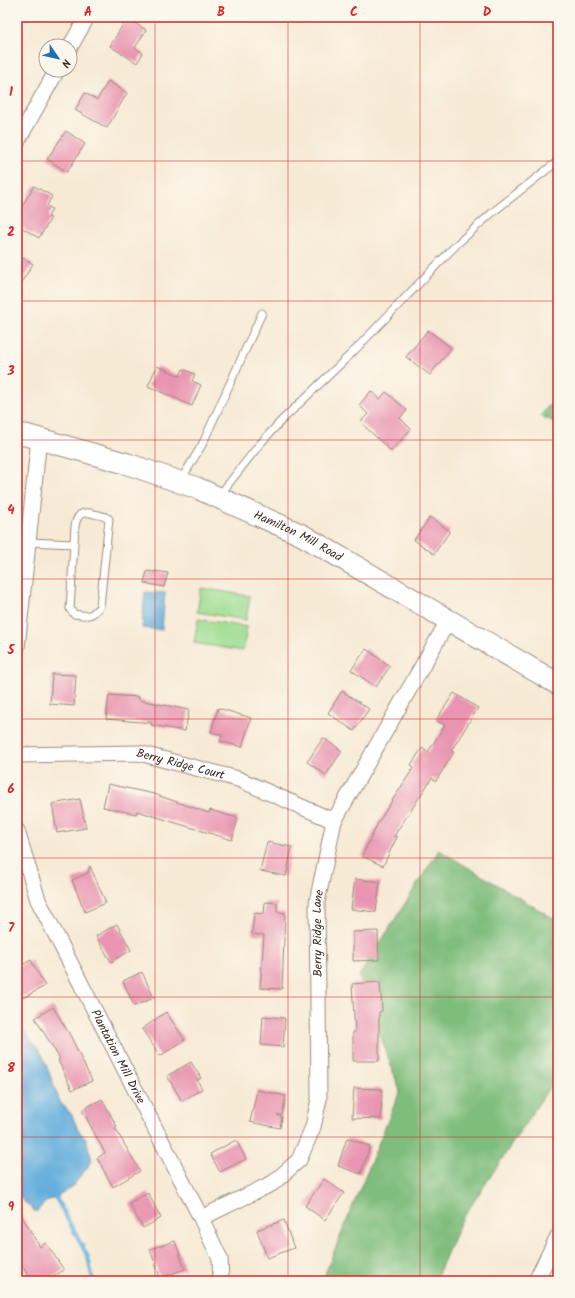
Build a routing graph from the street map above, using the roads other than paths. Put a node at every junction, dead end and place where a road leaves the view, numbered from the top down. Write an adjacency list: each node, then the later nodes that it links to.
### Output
1 (87, 17): 2 (street)
2 (75, 38)
3 (53, 78): 4 (street)
4 (17, 142)
5 (558, 160): 10 (lane)
6 (262, 313): 9 (lane)
7 (17, 435): 8 (main road, Hamilton Mill Road)
8 (39, 438): 9 (main road, Hamilton Mill Road); 11 (street)
9 (180, 482): 10 (main road, Hamilton Mill Road)
10 (218, 498): 13 (main road, Hamilton Mill Road)
11 (28, 542): 12 (lane); 14 (street)
12 (74, 544): 12 (lane)
13 (448, 620): 15 (main road, Hamilton Mill Road); 17 (street, Berry Ridge Lane)
14 (17, 647)
15 (558, 684)
16 (17, 755): 17 (street, Berry Ridge Court)
17 (334, 821): 19 (street, Berry Ridge Lane)
18 (17, 831): 19 (street, Plantation Mill Drive)
19 (201, 1218): 21 (street, Plantation Mill Drive)
20 (558, 1236): 22 (street)
21 (221, 1281)
22 (536, 1281)

